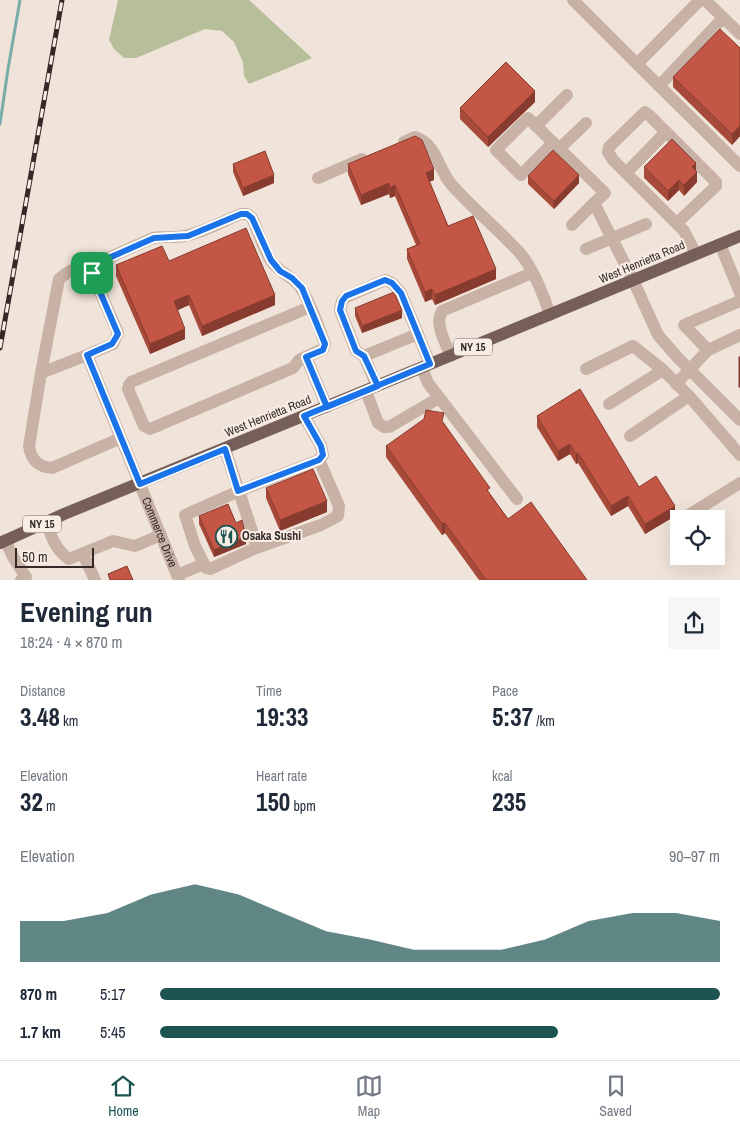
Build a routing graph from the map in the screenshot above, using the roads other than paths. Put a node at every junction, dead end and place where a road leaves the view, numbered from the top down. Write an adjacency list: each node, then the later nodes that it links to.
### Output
1 (573, 0): 6 (street)
2 (700, 0): 6 (street)
3 (705, 0): 4 (street)
4 (723, 18): 5 (street); 7 (street)
5 (740, 34)
6 (637, 64): 7 (street)
7 (660, 86): 15 (street)
8 (567, 95): 10 (street)
9 (586, 123): 12 (street)
10 (536, 126): 12 (street); 12 (street)
11 (666, 132): 16 (street); 16 (street); 19 (street)
12 (556, 146): 18 (street)
13 (388, 148): 28 (street)
14 (371, 156): 17 (street)
15 (740, 166)
16 (626, 173): 19 (street)
17 (318, 178)
18 (594, 203): 21 (street); 23 (street)
19 (677, 223): 26 (street)
20 (646, 224): 23 (street)
21 (572, 225)
22 (740, 236): 24 (main road, West Henrietta Road / NY 15)
23 (612, 238): 25 (street); 29 (street)
24 (720, 244): 26 (main road, West Henrietta Road / NY 15); 30 (street)
25 (586, 249)
26 (696, 254): 29 (main road, West Henrietta Road / NY 15)
27 (86, 268): 32 (street); 37 (street); 45 (street)
28 (532, 273): 33 (street); 39 (street)
29 (634, 280): 33 (main road, West Henrietta Road / NY 15); 43 (street)
30 (740, 293)
31 (740, 301): 36 (street)
32 (310, 307): 40 (street); 40 (street)
33 (550, 315): 39 (main road, West Henrietta Road / NY 15)
34 (418, 334): 38 (street); 38 (street); 41 (street)
35 (740, 335): 36 (street)
36 (708, 350): 43 (street)
37 (87, 355): 45 (street); 55 (street, Commerce Drive)
38 (364, 356): 47 (street)
39 (451, 356): 41 (main road, West Henrietta Road / NY 15)
40 (306, 357): 51 (street)
41 (426, 366): 47 (main road, West Henrietta Road / NY 15); 49 (street)
42 (586, 369): 44 (street)
43 (690, 369): 46 (street); 53 (street)
44 (663, 370): 46 (street); 50 (street)
45 (41, 373): 55 (street)
46 (676, 384): 48 (street)
47 (372, 388): 49 (street); 51 (main road, West Henrietta Road / NY 15)
48 (689, 396): 54 (street); 57 (street)
49 (440, 398): 62 (street)
50 (609, 404)
51 (327, 407): 52 (main road, West Henrietta Road / NY 15)
52 (304, 416): 56 (main road, West Henrietta Road / NY 15); 58 (street)
53 (740, 420)
54 (630, 436)
55 (120, 438): 60 (street, Commerce Drive)
56 (225, 449): 60 (main road, West Henrietta Road / NY 15); 61 (street)
57 (740, 455)
58 (319, 460): 61 (street); 67 (street)
59 (740, 483): 63 (street)
60 (140, 484): 64 (main road, West Henrietta Road / NY 15); 65 (street, Commerce Drive)
61 (238, 491): 67 (street); 69 (street)
62 (517, 499)
63 (697, 510)
64 (47, 522): 66 (main road, West Henrietta Road / NY 15); 68 (street)
65 (161, 535): 68 (street); 70 (street, Commerce Drive)
66 (3, 542): 71 (street)
67 (256, 548): 69 (street)
68 (83, 554): 72 (street)
69 (204, 564): 70 (street)
70 (178, 578)
71 (27, 579)
72 (95, 580)

